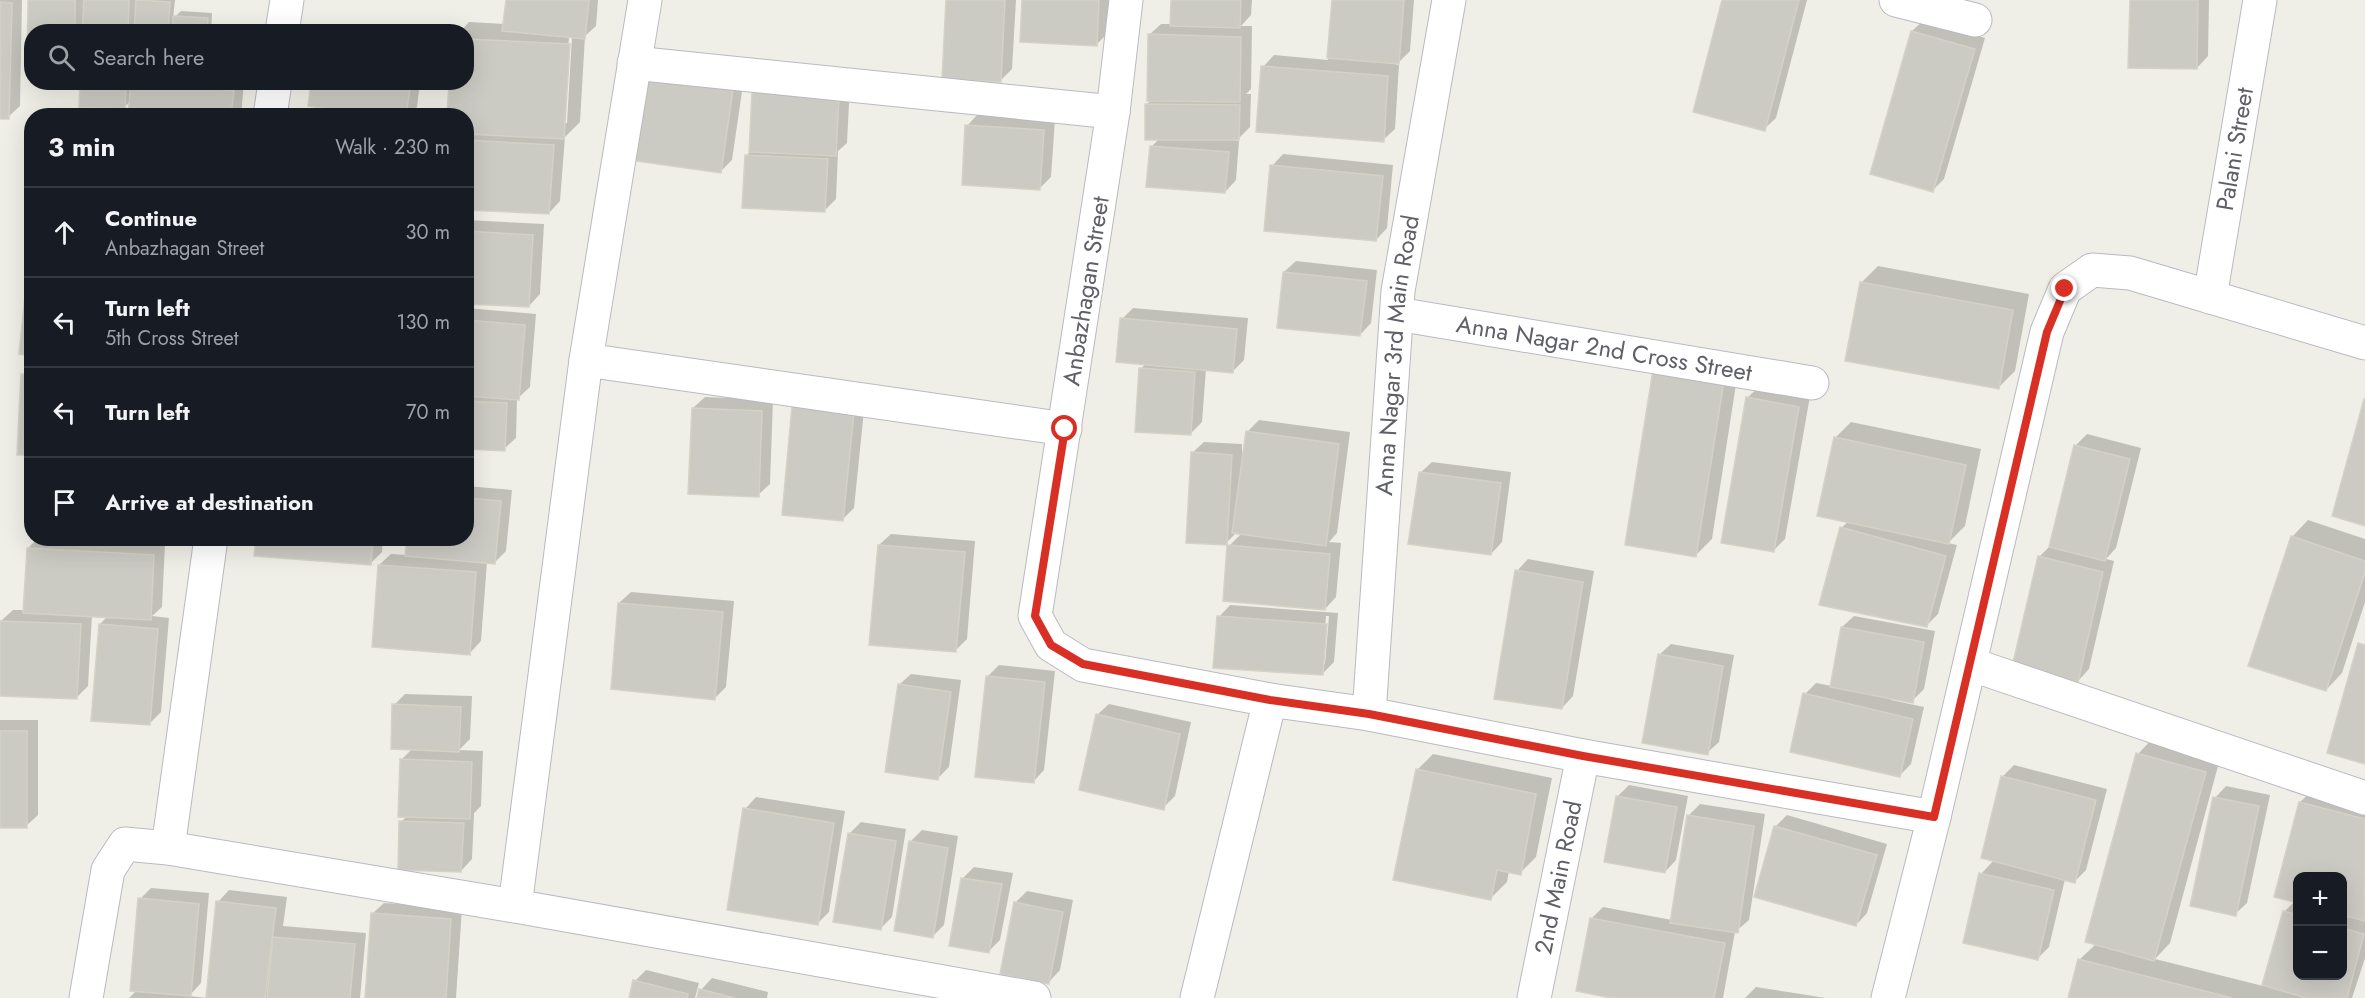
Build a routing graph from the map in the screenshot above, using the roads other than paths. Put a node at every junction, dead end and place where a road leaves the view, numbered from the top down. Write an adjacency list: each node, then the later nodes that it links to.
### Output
1 (287, 0): 8 (street)
2 (645, 0): 9 (street)
3 (1126, 0): 12 (street, Anbazhagan Street)
4 (1449, 0): 14 (street, Anna Nagar 3rd Main Road)
5 (1896, 0): 7 (street)
6 (2260, 0): 13 (street, Palani Street)
7 (1975, 20)
8 (283, 24)
9 (634, 63): 12 (street); 16 (street)
10 (274, 90): 11 (street)
11 (271, 108)
12 (1113, 112): 18 (street, Anbazhagan Street)
13 (2210, 297): 15 (street); 20 (street)
14 (1397, 314): 17 (street, Anna Nagar 2nd Cross Street); 22 (street, Anna Nagar 3rd Main Road)
15 (2365, 343)
16 (586, 360): 18 (street); 27 (street)
17 (1812, 384)
18 (1065, 429): 21 (street, Anbazhagan Street)
19 (210, 546): 26 (street)
20 (1970, 664): 24 (street); 25 (street)
21 (1270, 700): 22 (street); 30 (street)
22 (1369, 714): 23 (street)
23 (1583, 756): 25 (street); 31 (street, 2nd Main Road)
24 (2365, 798)
25 (1934, 817): 32 (street)
26 (168, 848): 27 (street); 28 (street)
27 (515, 906): 29 (street)
28 (86, 998)
29 (1034, 998)
30 (1197, 998)
31 (1534, 998)
32 (1888, 998)

